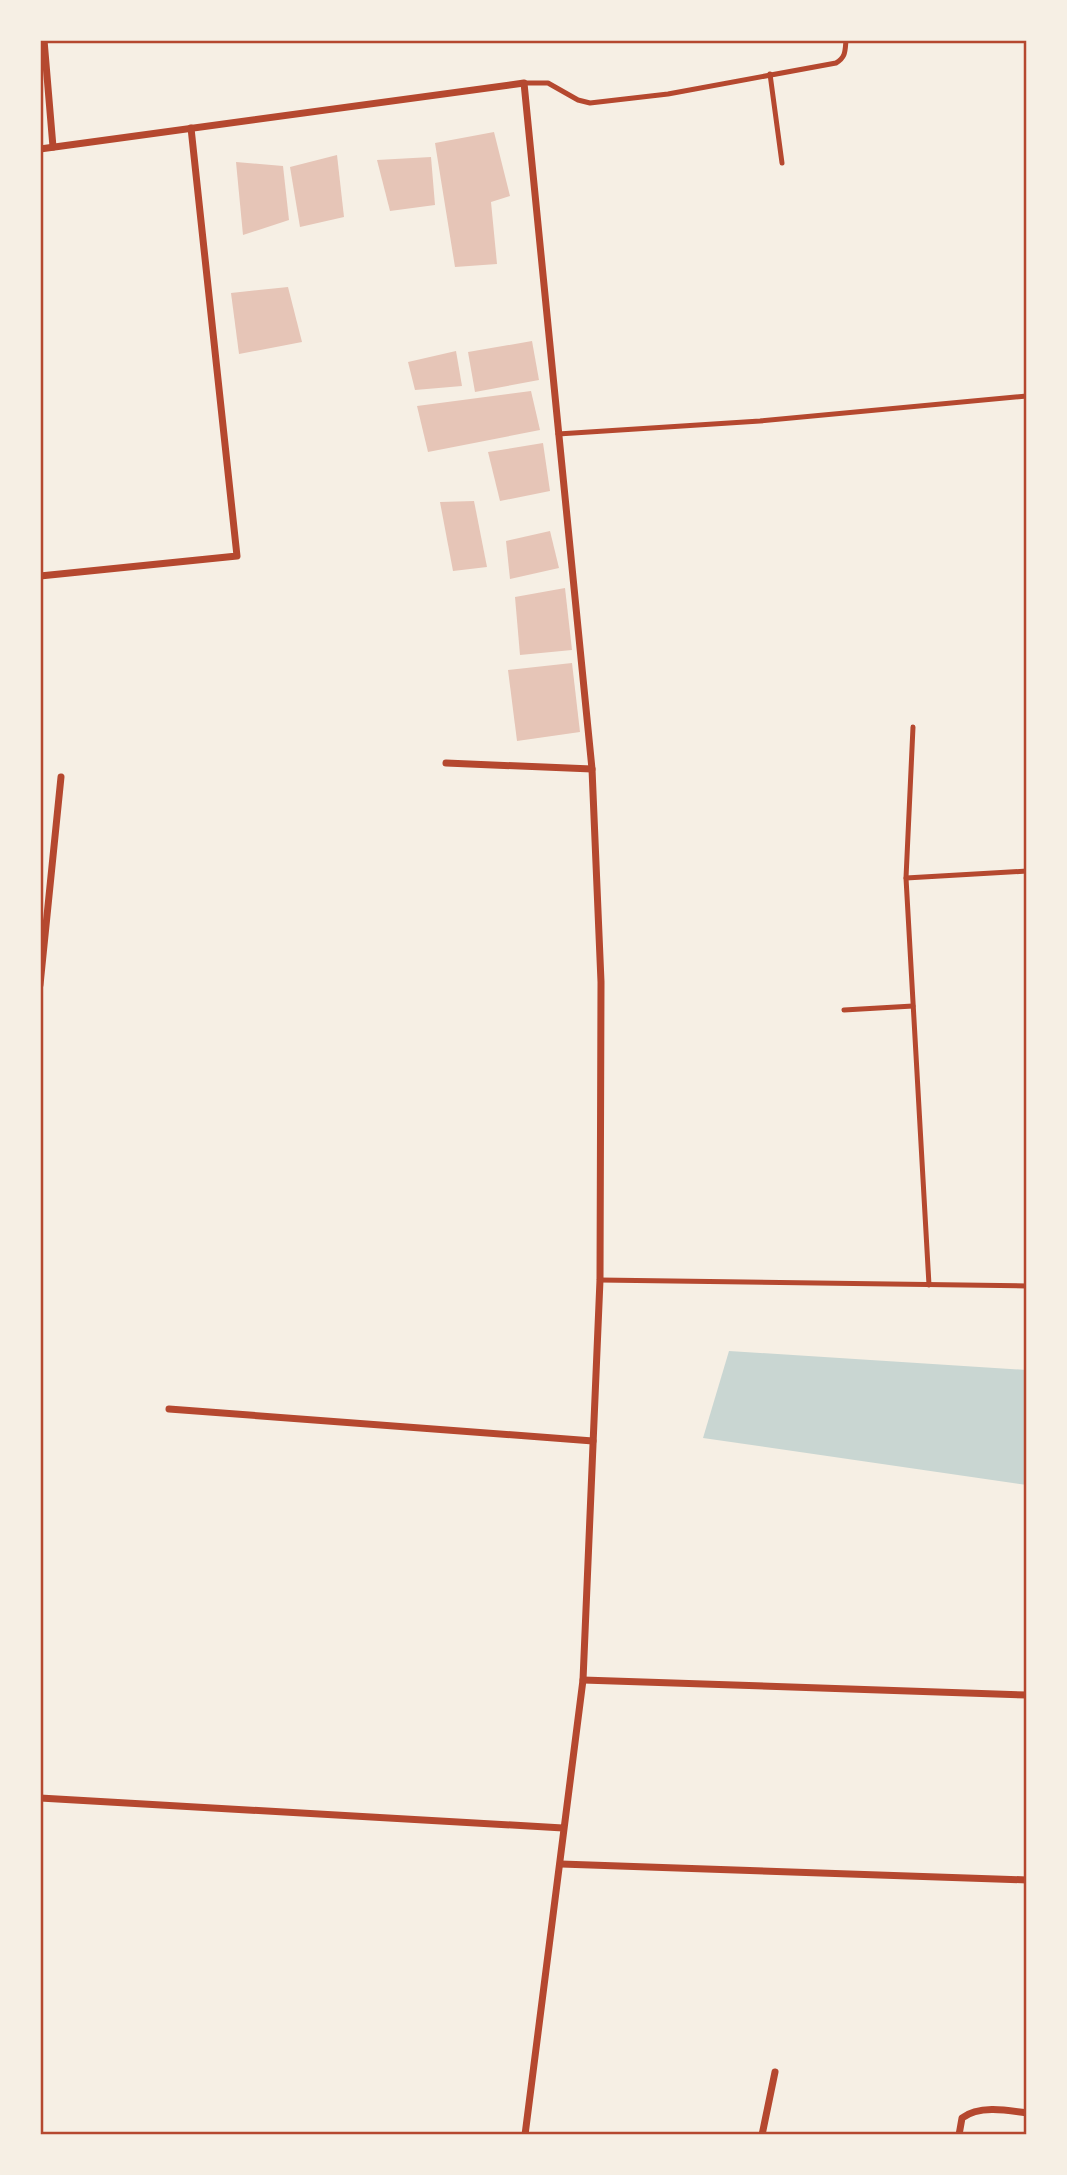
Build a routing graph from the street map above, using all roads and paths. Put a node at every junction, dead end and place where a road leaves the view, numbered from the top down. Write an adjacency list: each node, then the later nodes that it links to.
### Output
1 (44, 40): 6 (street)
2 (846, 40): 3 (lane)
3 (770, 74): 4 (lane); 8 (lane)
4 (524, 83): 5 (street); 10 (street)
5 (191, 128): 6 (street); 11 (street)
6 (53, 147): 7 (street)
7 (40, 149)
8 (782, 163)
9 (1027, 396): 10 (lane)
10 (558, 434): 14 (street)
11 (40, 576)
12 (913, 727): 17 (lane)
13 (446, 763): 14 (street)
14 (592, 769): 21 (street)
15 (61, 777): 18 (street)
16 (1027, 871): 17 (lane)
17 (906, 878): 19 (lane)
18 (40, 985)
19 (913, 1006): 20 (lane); 22 (lane)
20 (844, 1010)
21 (600, 1280): 22 (lane); 25 (street)
22 (929, 1285): 23 (lane)
23 (1027, 1286)
24 (169, 1409): 25 (street)
25 (593, 1441): 26 (street)
26 (583, 1680): 27 (street); 29 (street)
27 (1027, 1695)
28 (40, 1798): 29 (street)
29 (563, 1828): 30 (street)
30 (561, 1864): 31 (street); 34 (street)
31 (1027, 1880)
32 (775, 2072): 35 (street)
33 (1027, 2113): 36 (street)
34 (525, 2135)
35 (762, 2135)
36 (959, 2135)

